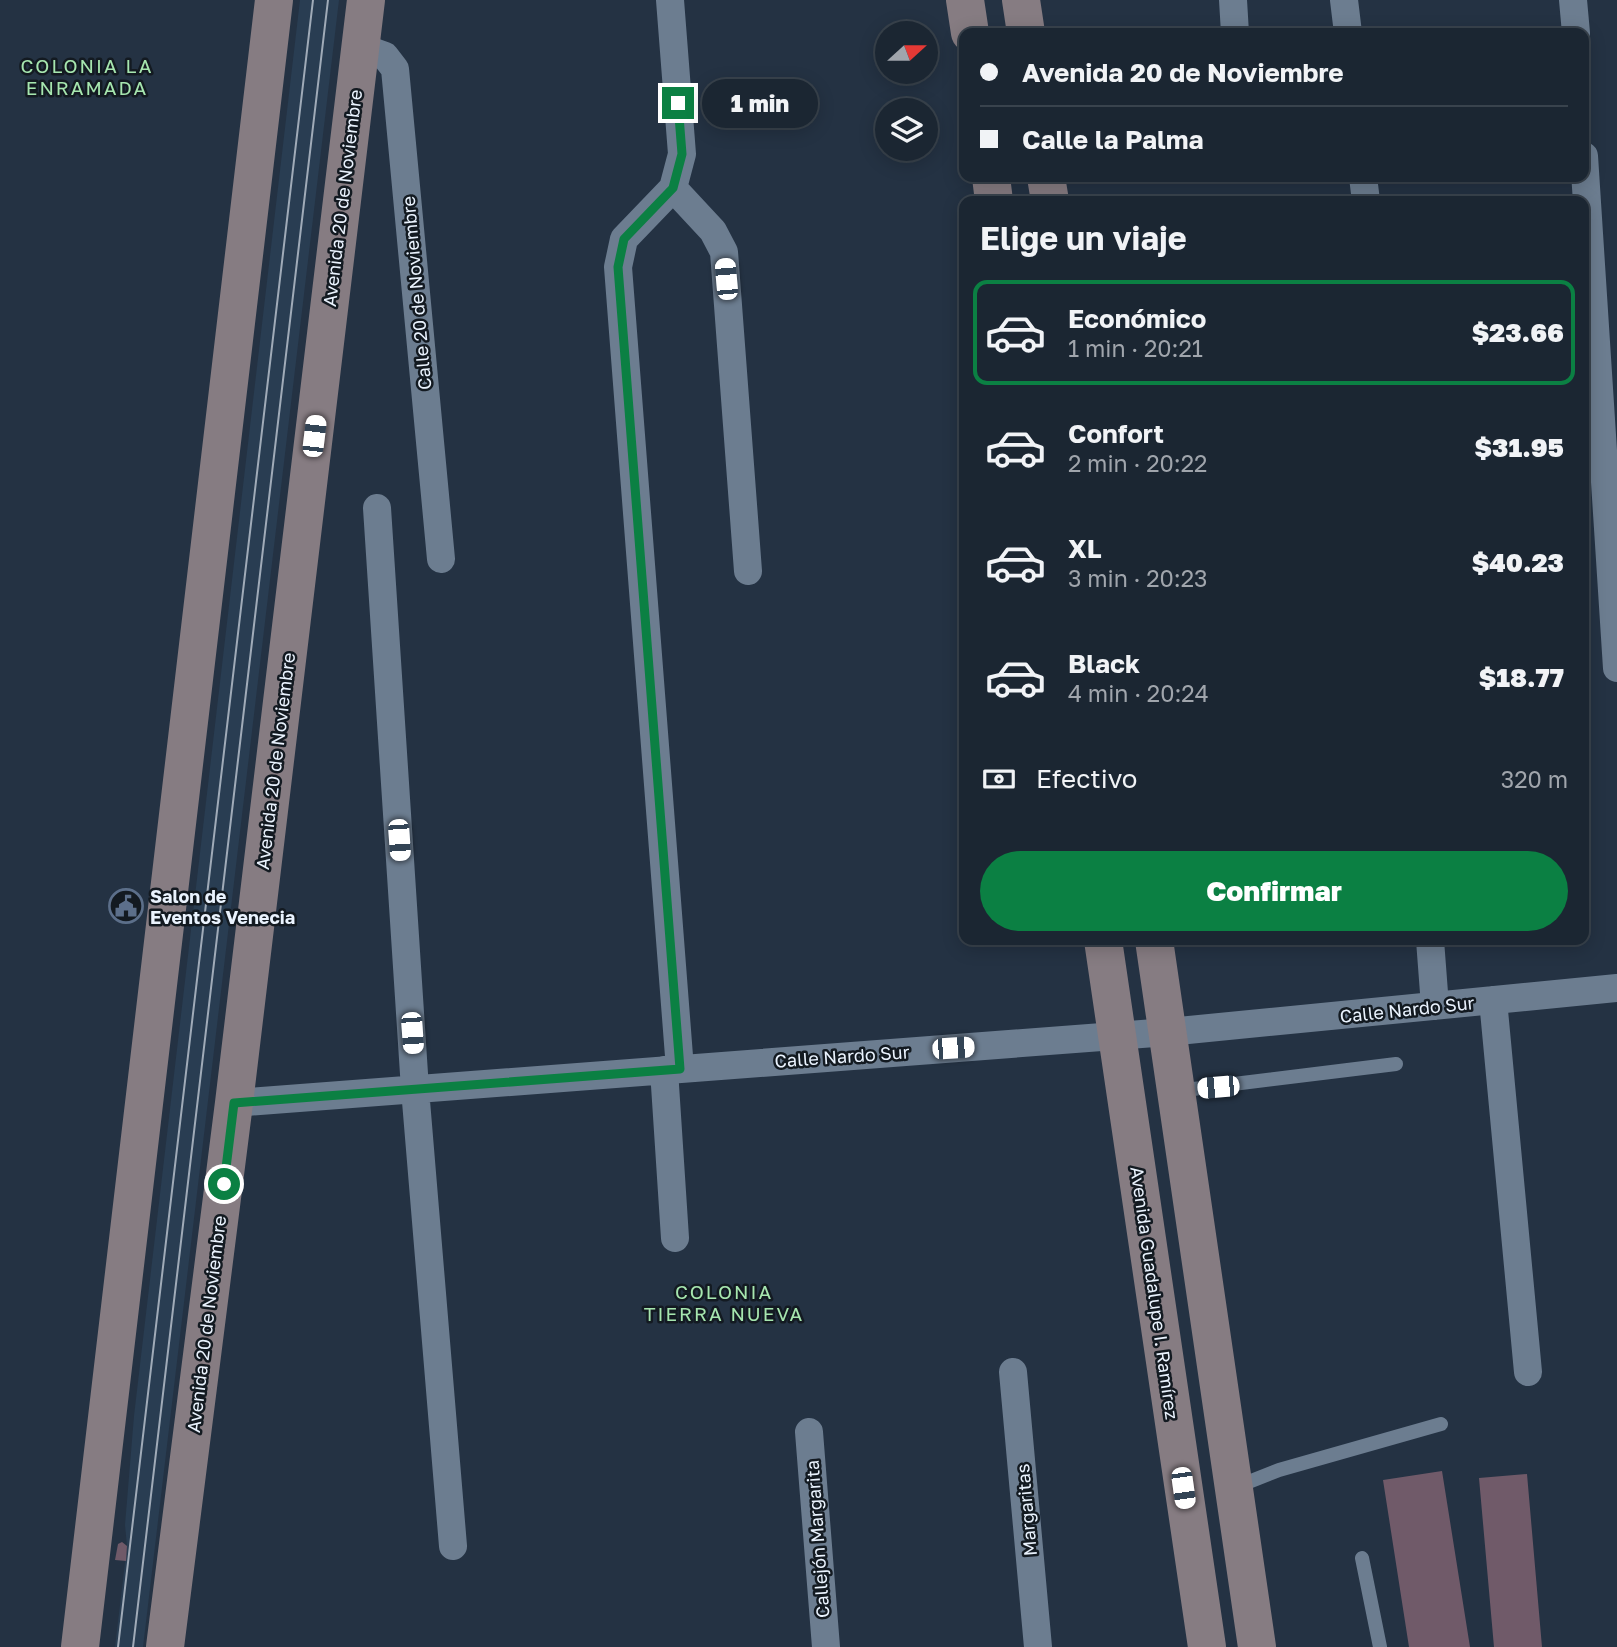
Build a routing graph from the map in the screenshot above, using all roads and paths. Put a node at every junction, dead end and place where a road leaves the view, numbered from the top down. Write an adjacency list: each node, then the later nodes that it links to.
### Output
1 (274, 0): 42 (main road)
2 (366, 0): 14 (main road, Avenida 20 de Noviembre)
3 (670, 0): 15 (street)
4 (965, 0): 9 (main road)
5 (1021, 0): 10 (main road)
6 (1233, 0): 11 (street)
7 (1344, 0): 12 (street)
8 (1573, 0): 13 (street)
9 (969, 28)
10 (1025, 28)
11 (1235, 28)
12 (1347, 28)
13 (1576, 28)
14 (360, 47): 18 (street, Calle 20 de Noviembre); 33 (main road, Avenida 20 de Noviembre)
15 (673, 188): 19 (street); 30 (street)
16 (1589, 234): 20 (street)
17 (377, 508): 31 (street)
18 (441, 559)
19 (748, 571)
20 (1617, 668)
21 (1104, 945): 28 (main road, Avenida Guadalupe I. Ramírez)
22 (1155, 945): 27 (main road)
23 (1430, 945): 26 (street)
24 (1617, 988): 25 (street, Calle Nardo Sur)
25 (1493, 1000): 26 (street, Calle Nardo Sur); 36 (street)
26 (1434, 1006): 27 (street, Calle Nardo Sur)
27 (1168, 1032): 28 (street, Calle Nardo Sur); 32 (main road)
28 (1117, 1036): 30 (street, Calle Nardo Sur); 46 (main road, Avenida Guadalupe I. Ramírez)
29 (1396, 1064): 32 (lane)
30 (672, 1069): 31 (street, Calle Nardo Sur); 34 (street)
31 (415, 1089): 33 (street, Calle Nardo Sur); 40 (street)
32 (1176, 1091): 39 (main road)
33 (234, 1103): 43 (main road, Avenida 20 de Noviembre)
34 (675, 1238)
35 (1013, 1372): 45 (street, Margaritas)
36 (1528, 1372)
37 (1441, 1424): 39 (lane)
38 (809, 1432): 44 (street, Callejón Margarita)
39 (1234, 1488): 47 (main road)
40 (453, 1546)
41 (1362, 1558): 48 (lane)
42 (80, 1647)
43 (165, 1647)
44 (826, 1647)
45 (1038, 1647)
46 (1207, 1647)
47 (1257, 1647)
48 (1380, 1647)

